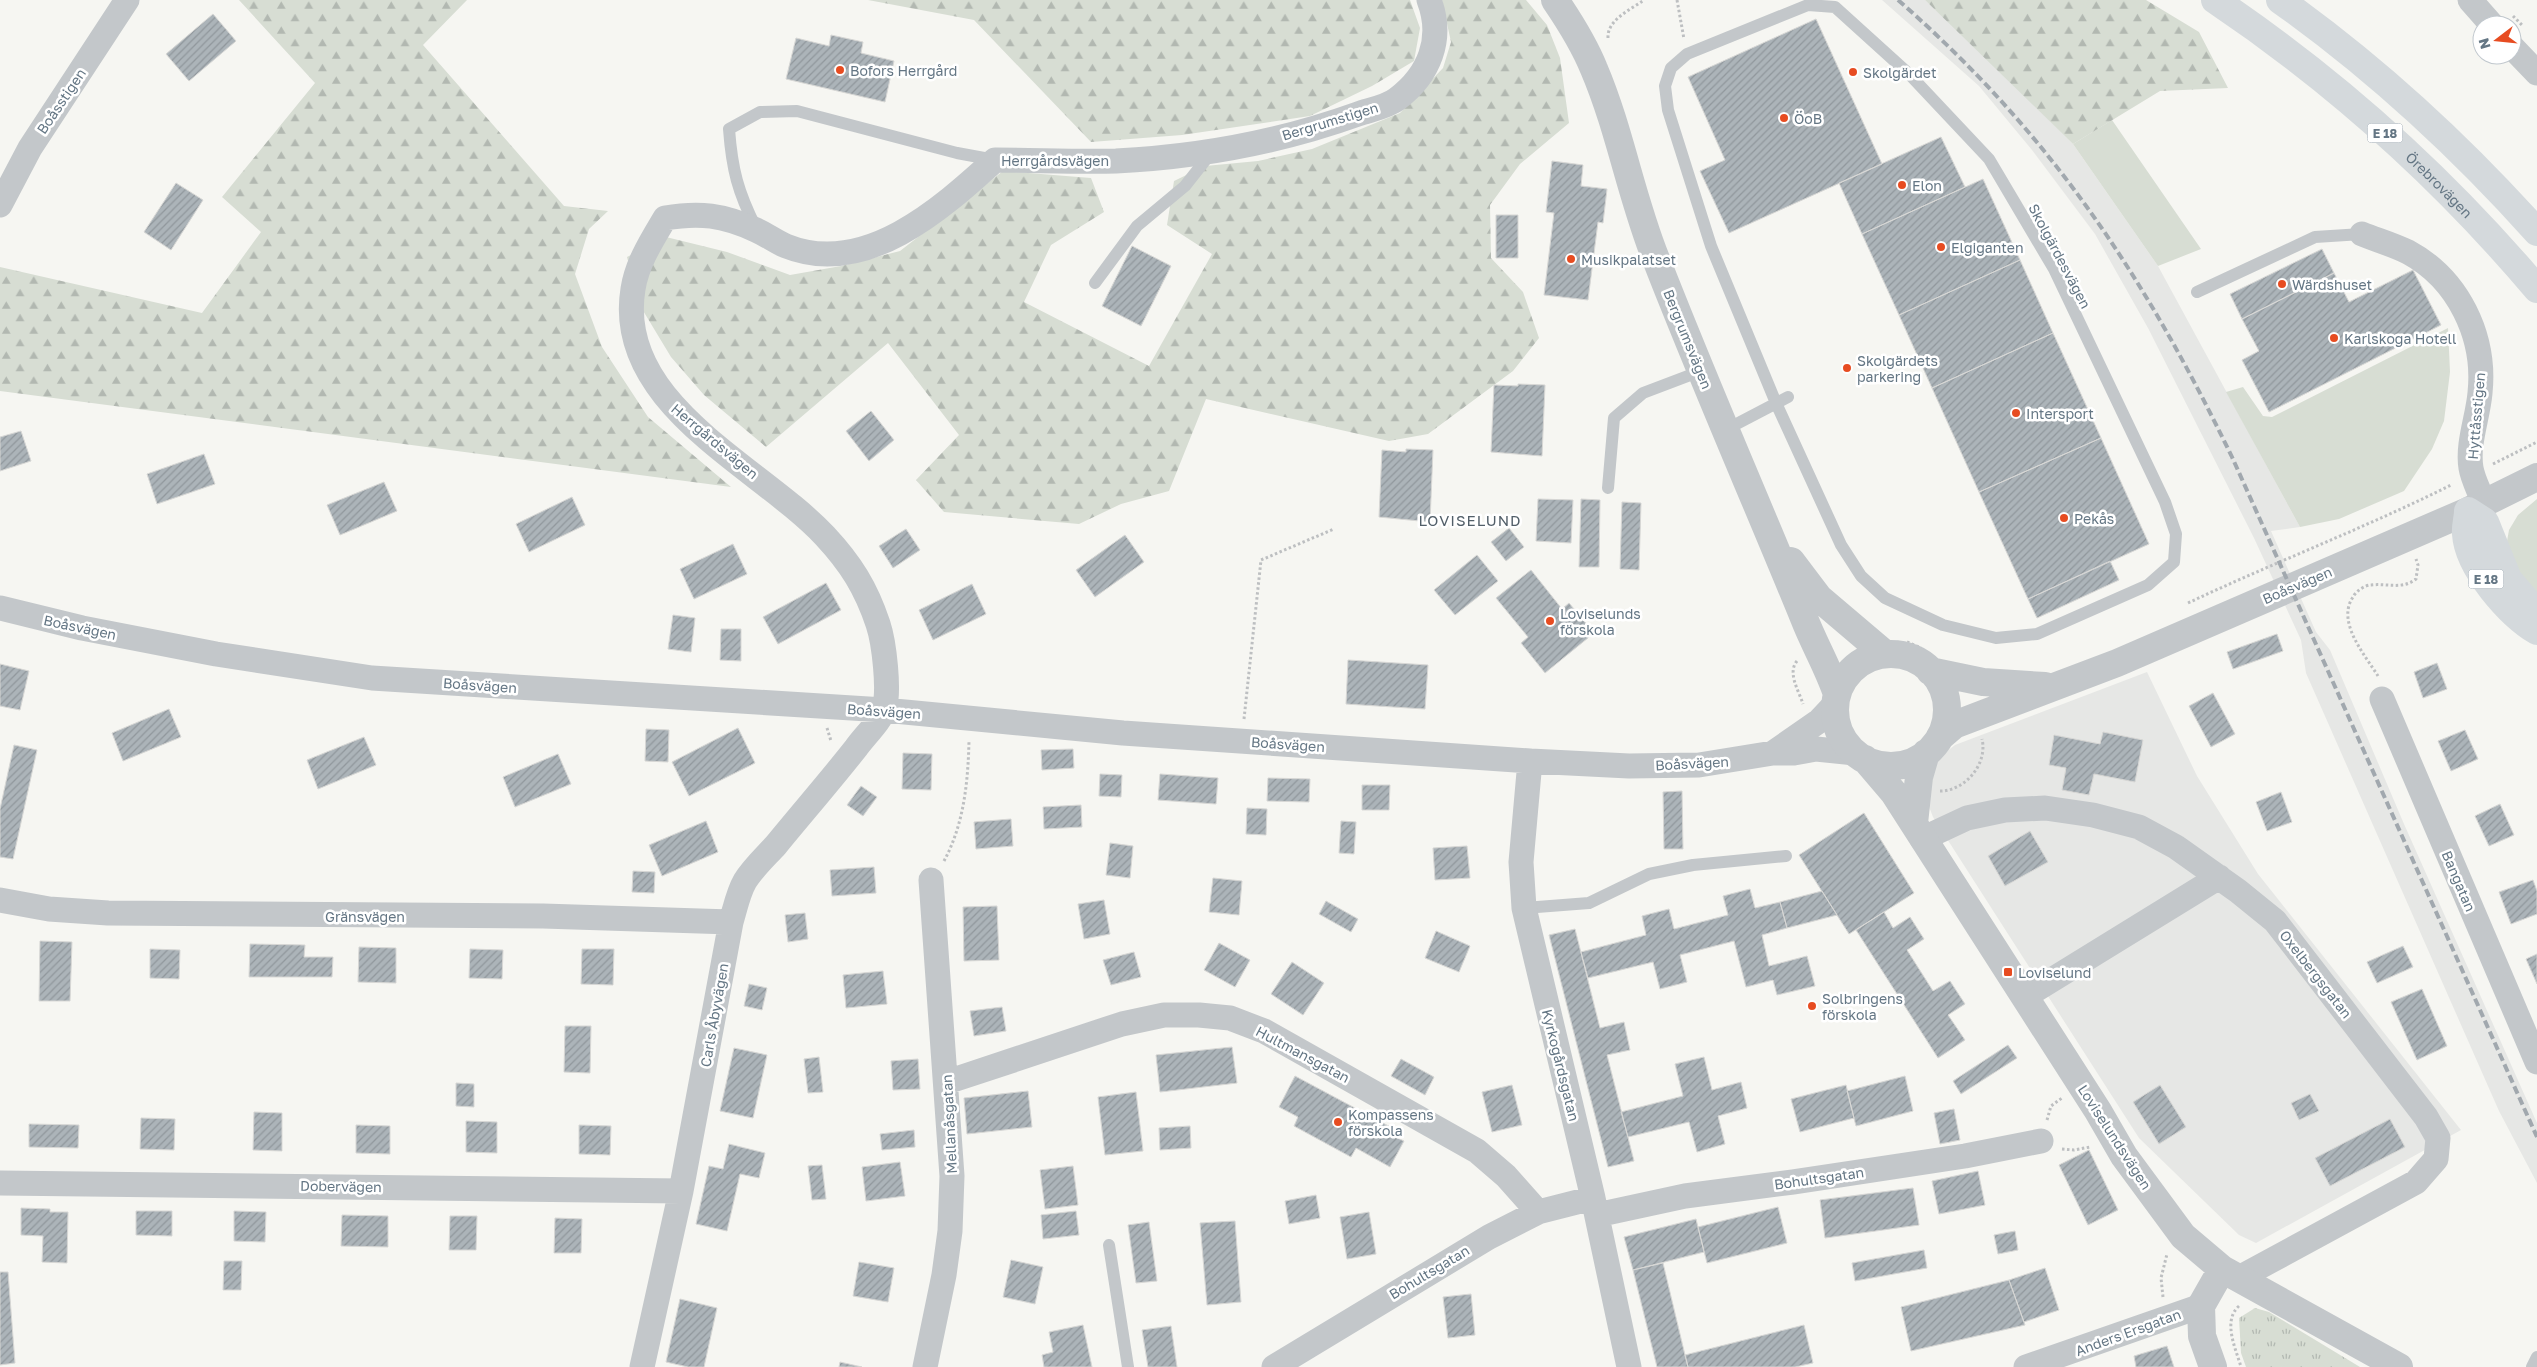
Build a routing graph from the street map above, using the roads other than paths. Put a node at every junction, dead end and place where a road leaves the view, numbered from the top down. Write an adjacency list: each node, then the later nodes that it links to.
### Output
1 (127, 0): 12 (street, Boåsstigen)
2 (1428, 0): 10 (street, Bergrumstigen)
3 (1555, 0): 19 (street, Bergrumsvägen)
4 (2215, 0): 17 (highway, Örebrovägen / E 18)
5 (2280, 0): 14 (highway, E 18)
6 (2470, 0): 7 (street)
7 (2495, 15)
8 (2522, 44): 9 (street)
9 (2537, 73)
10 (1211, 153): 11 (street, Herrgårdsvägen); 16 (lane)
11 (995, 160): 13 (street, Herrgårdsvägen); 13 (lane)
12 (0, 206)
13 (757, 230): 35 (street, Herrgårdsvägen)
14 (2537, 232)
15 (2362, 234): 18 (lane); 25 (street, Hyttåsstigen)
16 (1095, 283)
17 (2537, 288)
18 (2197, 292)
19 (1701, 371): 22 (street, Bergrumsvägen); 24 (lane)
20 (1788, 397): 21 (lane)
21 (1776, 403): 21 (lane, Skolgärdesvägen); 22 (lane)
22 (1725, 430): 26 (street, Bergrumsvägen)
23 (2537, 477): 25 (street, Boåsvägen)
24 (1608, 488)
25 (2476, 507): 28 (highway, E 18); 29 (highway, E 18); 32 (street, Boåsvägen)
26 (1772, 536): 30 (street, Bergrumsvägen); 33 (street, Bergrumsvägen)
27 (0, 608): 35 (street, Boåsvägen)
28 (2537, 613)
29 (2537, 631)
30 (1893, 647): 31 (street); 33 (street)
31 (1927, 660): 32 (street, Boåsvägen); 36 (street)
32 (2054, 686): 36 (street, Boåsvägen)
33 (1836, 699): 37 (street, Boåsvägen); 38 (street)
34 (2382, 699): 48 (street, Bangatan)
35 (884, 710): 39 (street, Boåsvägen); 46 (street, Carls Åbyvägen)
36 (1933, 745): 38 (street); 40 (street)
37 (1773, 753): 38 (street, Boåsvägen); 39 (street, Boåsvägen)
38 (1860, 756): 40 (street, Loviselundsvägen)
39 (1530, 761): 45 (street, Kyrkogårdsgatan)
40 (1918, 831): 42 (street, Oxelbergsgatan); 47 (street, Loviselundsvägen)
41 (1786, 856): 45 (lane)
42 (2219, 877): 47 (street); 56 (street, Oxelbergsgatan)
43 (931, 880): 49 (street, Mellanåsgatan)
44 (0, 900): 46 (street, Gränsvägen)
45 (1524, 908): 53 (street, Kyrkogårdsgatan)
46 (731, 922): 52 (street, Carls Åbyvägen)
47 (2024, 997): 56 (street, Loviselundsvägen)
48 (2537, 1062)
49 (947, 1082): 54 (street, Hultmansgatan); 60 (street, Mellanåsgatan)
50 (2041, 1141): 53 (street, Bohultsgatan)
51 (0, 1183): 52 (street, Dobervägen)
52 (681, 1191): 59 (street, Carls Åbyvägen)
53 (1595, 1206): 54 (street, Bohultsgatan); 63 (street, Kyrkogårdsgatan)
54 (1538, 1212): 62 (street, Bohultsgatan)
55 (1110, 1245): 61 (lane)
56 (2231, 1273): 57 (street); 66 (street, Loviselundsvägen)
57 (2201, 1306): 64 (street, Anders Ersgatan); 65 (street)
58 (2537, 1357): 67 (lane)
59 (642, 1367)
60 (924, 1367)
61 (1128, 1367)
62 (1274, 1367)
63 (1629, 1367)
64 (2026, 1367)
65 (2212, 1367)
66 (2398, 1367)
67 (2532, 1367)

